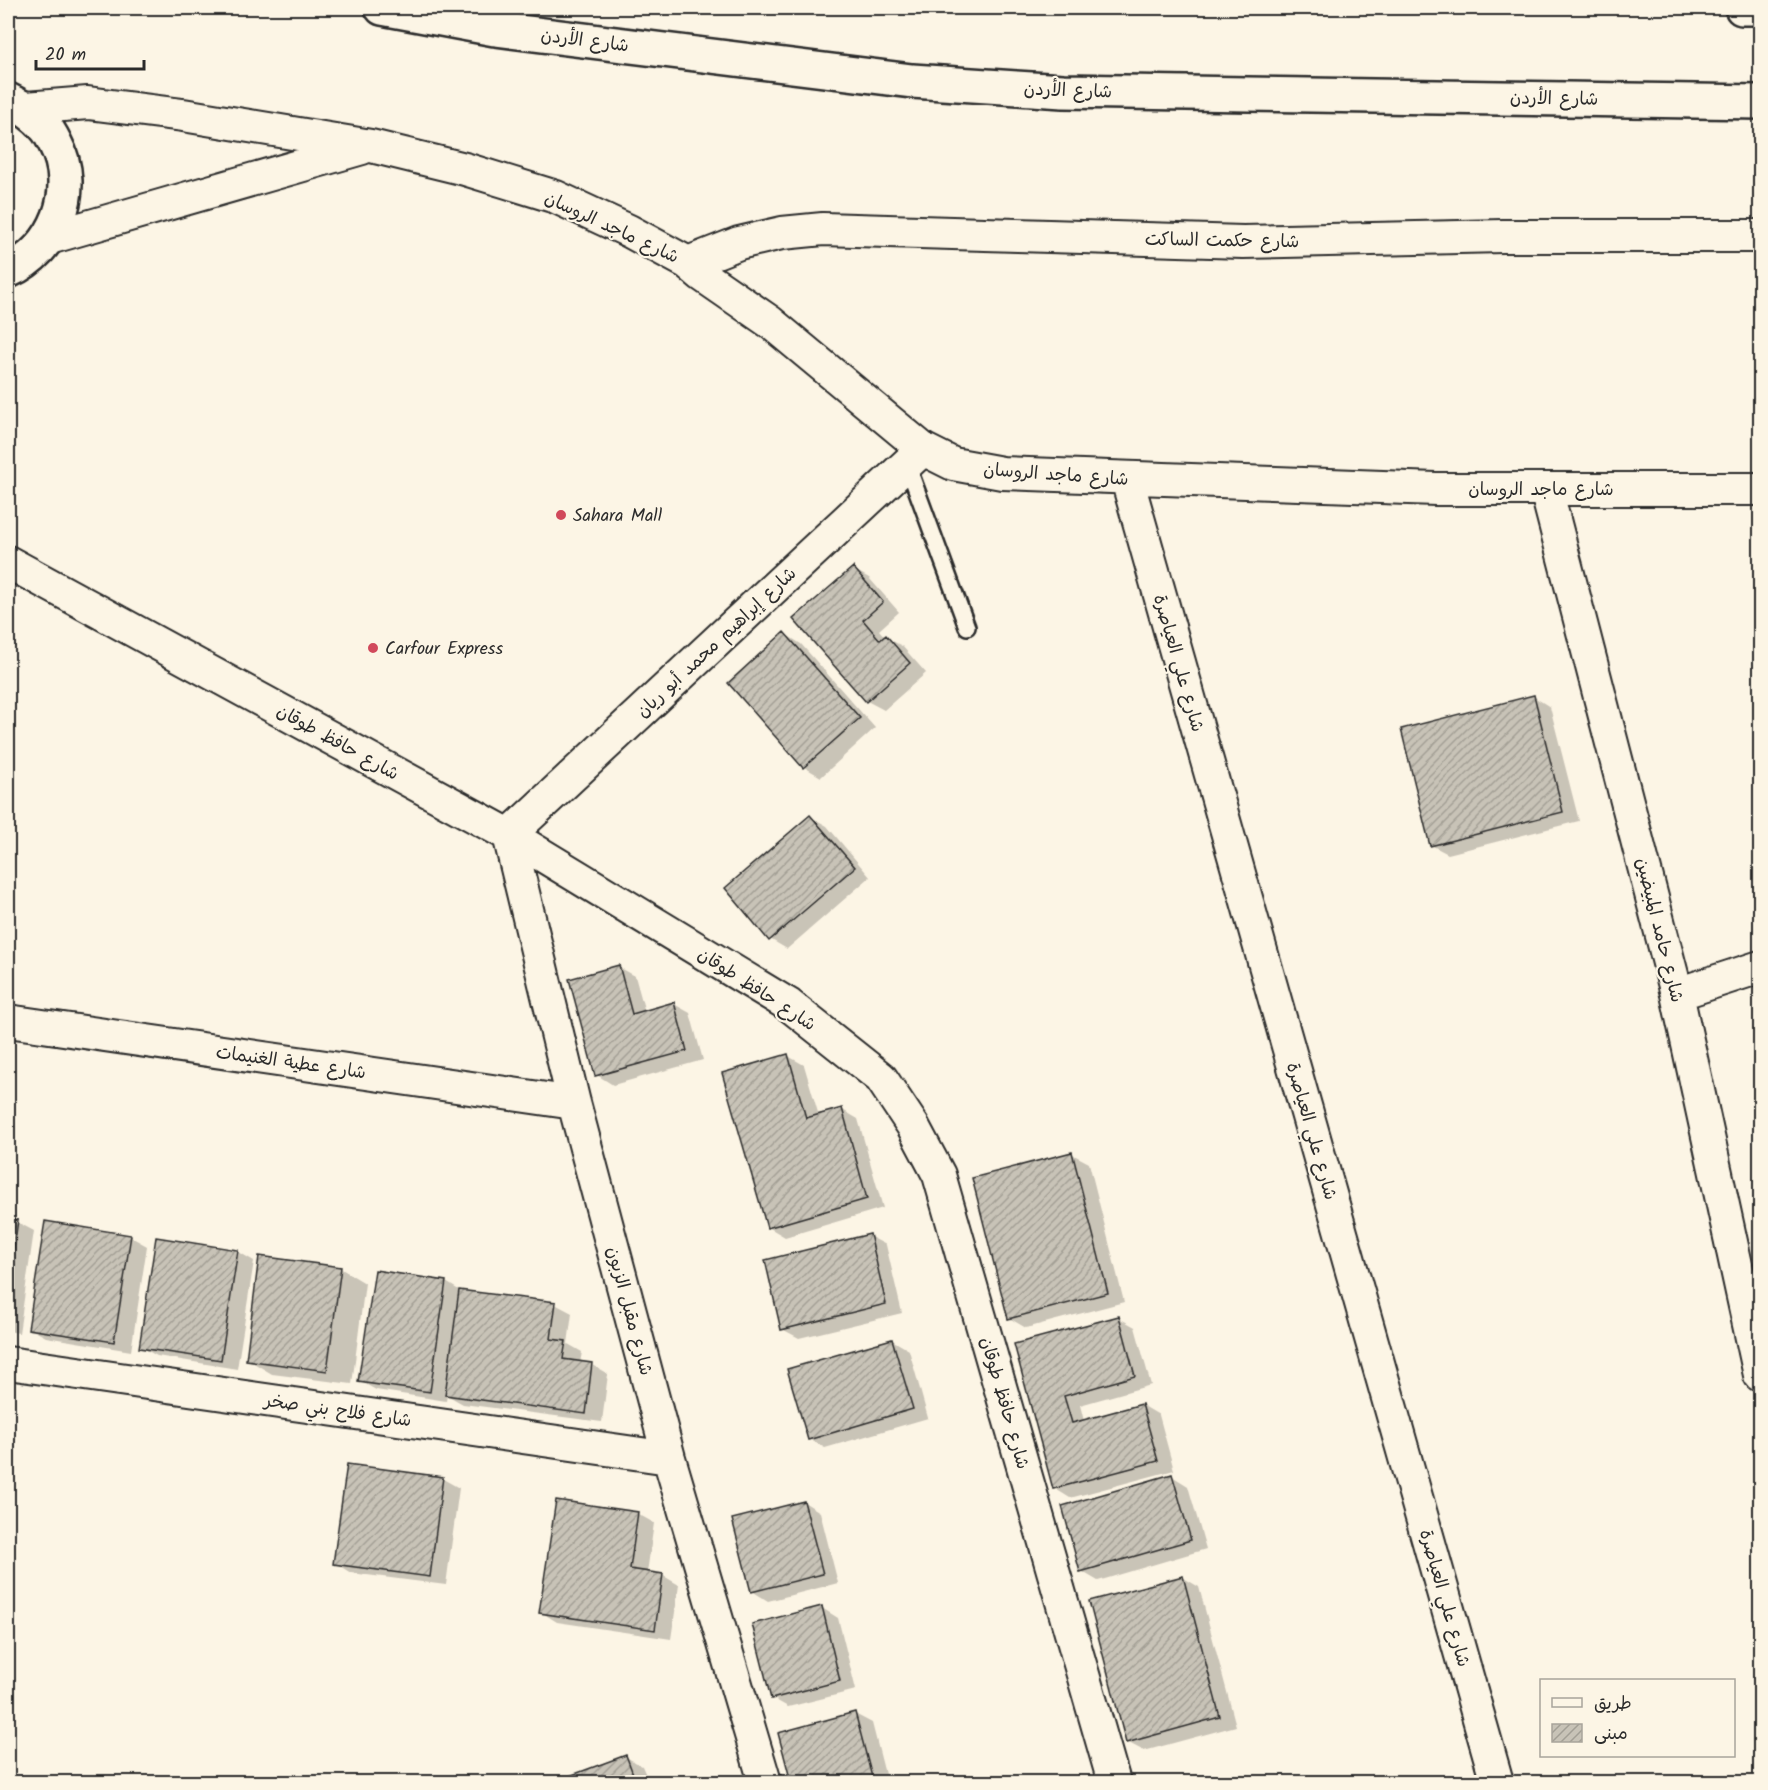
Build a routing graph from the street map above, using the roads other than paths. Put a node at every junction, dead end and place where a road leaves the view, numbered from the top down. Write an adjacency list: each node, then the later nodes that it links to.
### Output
1 (382, 8): 4 (main road, شارع الأردن)
2 (1742, 8): 3 (main road)
3 (1761, 8)
4 (1761, 102)
5 (17, 104): 6 (street, شارع ماجد الروسان); 8 (main road)
6 (371, 146): 8 (street, شارع ماجد الروسان); 9 (street, شارع ماجد الروسان)
7 (1761, 236): 9 (street, شارع حكمت الساكت)
8 (49, 238): 10 (main road)
9 (688, 263): 11 (street, شارع ماجد الروسان)
10 (8, 271)
11 (915, 457): 12 (street, شارع ماجد الروسان); 16 (lane); 17 (street, شارع إبراهيم محمد أبو ريان)
12 (1126, 478): 13 (street, شارع ماجد الروسان); 27 (street, شارع علي العياصرة)
13 (1546, 489): 14 (street, شارع ماجد الروسان); 19 (street, شارع حامد المبيضين)
14 (1761, 489)
15 (8, 562): 17 (street, شارع حافظ طوقان)
16 (967, 627)
17 (509, 835): 21 (street, شارع مقبل الزبون); 26 (street, شارع حافظ طوقان)
18 (1761, 967): 19 (street)
19 (1677, 994): 23 (street, شارع حامد المبيضين)
20 (8, 1021): 21 (street, شارع عطية الغنيمات)
21 (574, 1102): 24 (street, شارع مقبل الزبون)
22 (8, 1362): 24 (street, شارع فلاح بني صخر)
23 (1759, 1363)
24 (669, 1458): 25 (street, شارع مقبل الزبون)
25 (765, 1782)
26 (1114, 1782)
27 (1497, 1782)

